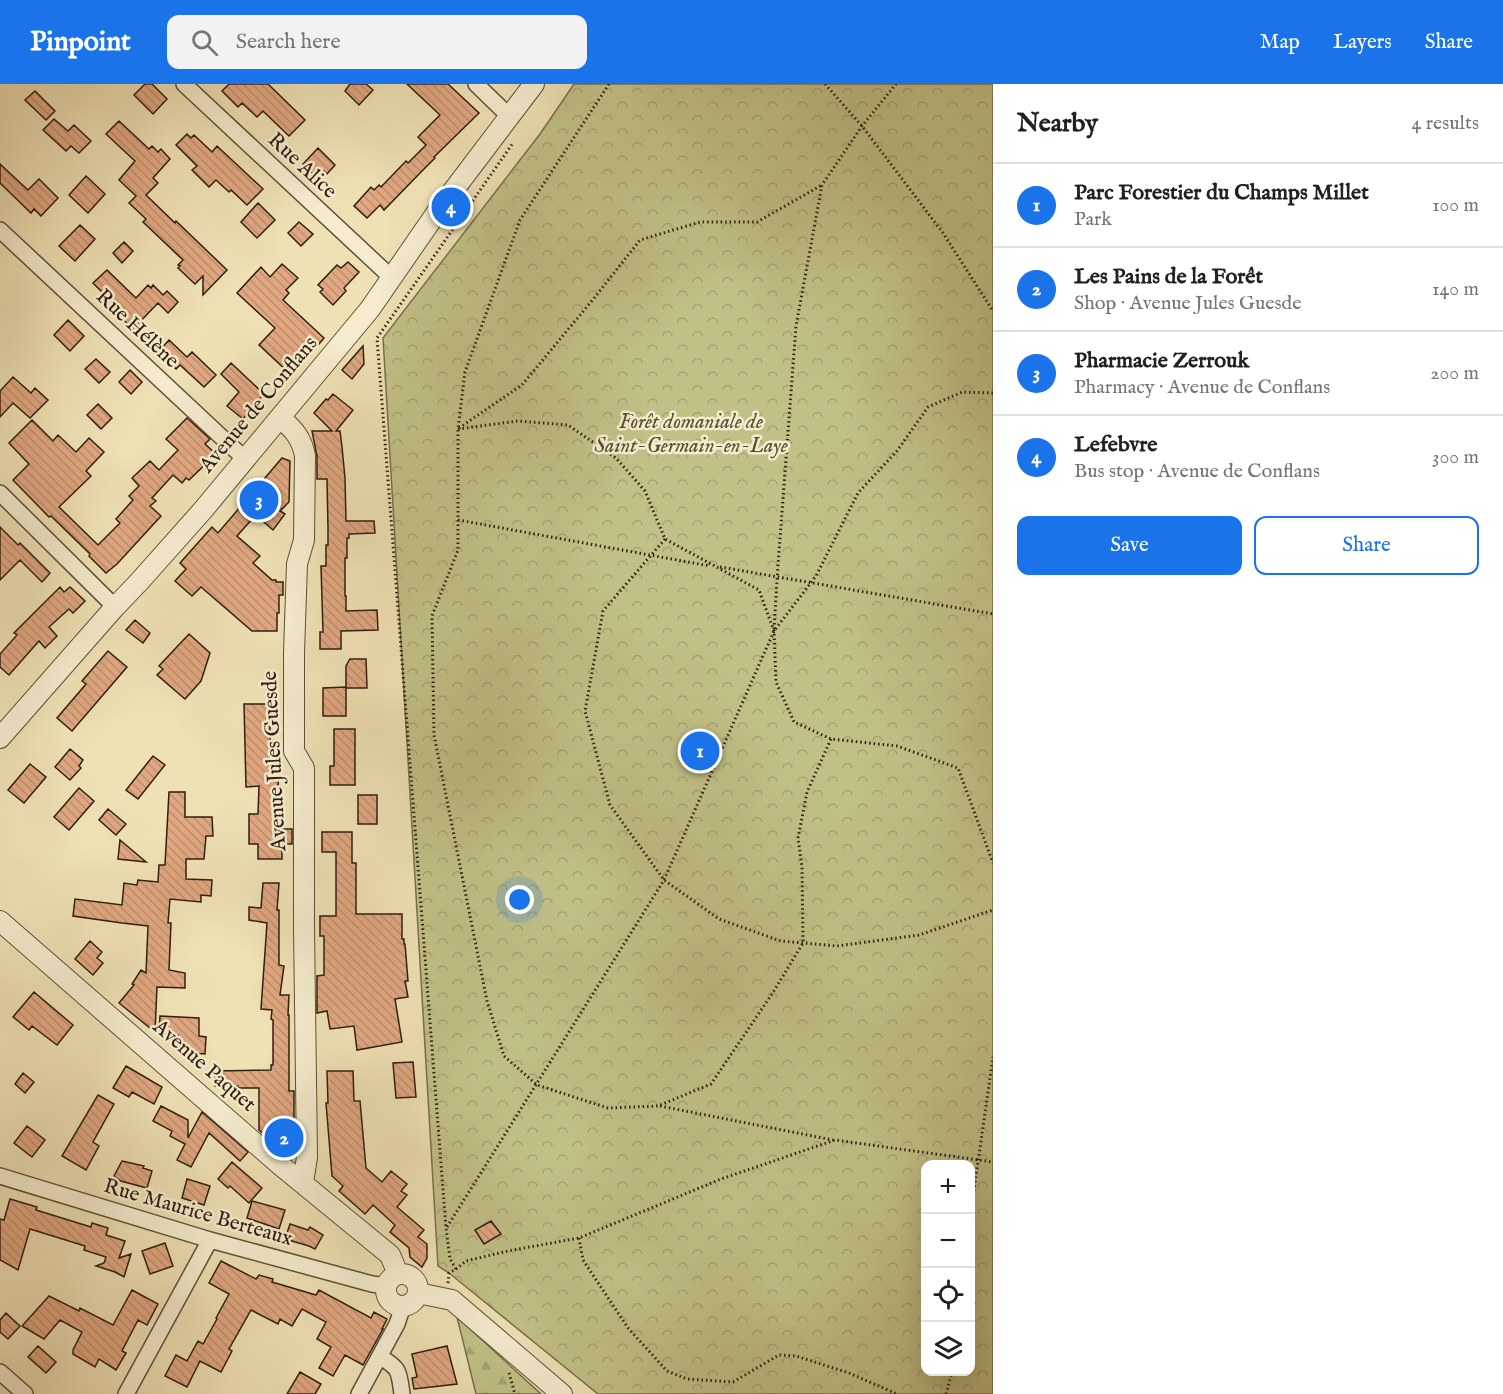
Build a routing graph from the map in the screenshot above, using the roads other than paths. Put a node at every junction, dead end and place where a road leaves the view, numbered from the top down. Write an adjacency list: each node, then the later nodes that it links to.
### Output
1 (184, 84): 6 (street, Rue Alice)
2 (476, 84): 4 (street)
3 (534, 84): 4 (street, Avenue de Conflans)
4 (510, 117): 6 (street, Avenue de Conflans)
5 (0, 230): 8 (street, Rue Hélène)
6 (392, 278): 7 (street, Avenue de Conflans)
7 (280, 418): 8 (street, Avenue de Conflans); 14 (street, Avenue Jules Guesde)
8 (245, 459): 10 (street, Avenue de Conflans)
9 (0, 493): 10 (street)
10 (115, 607): 11 (street, Avenue de Conflans)
11 (0, 738)
12 (0, 921): 14 (street, Avenue Paquet)
13 (0, 1176): 15 (street, Rue Maurice Berteaux)
14 (303, 1183): 16 (street, Avenue Paquet)
15 (210, 1240): 16 (street, Rue Maurice Berteaux); 22 (street)
16 (392, 1280): 17 (street); 18 (street)
17 (417, 1293): 18 (street); 25 (street)
18 (403, 1306): 19 (street)
19 (380, 1356): 23 (street); 24 (street)
20 (0, 1372): 21 (street)
21 (25, 1394)
22 (126, 1394)
23 (359, 1394)
24 (402, 1394)
25 (562, 1394)

